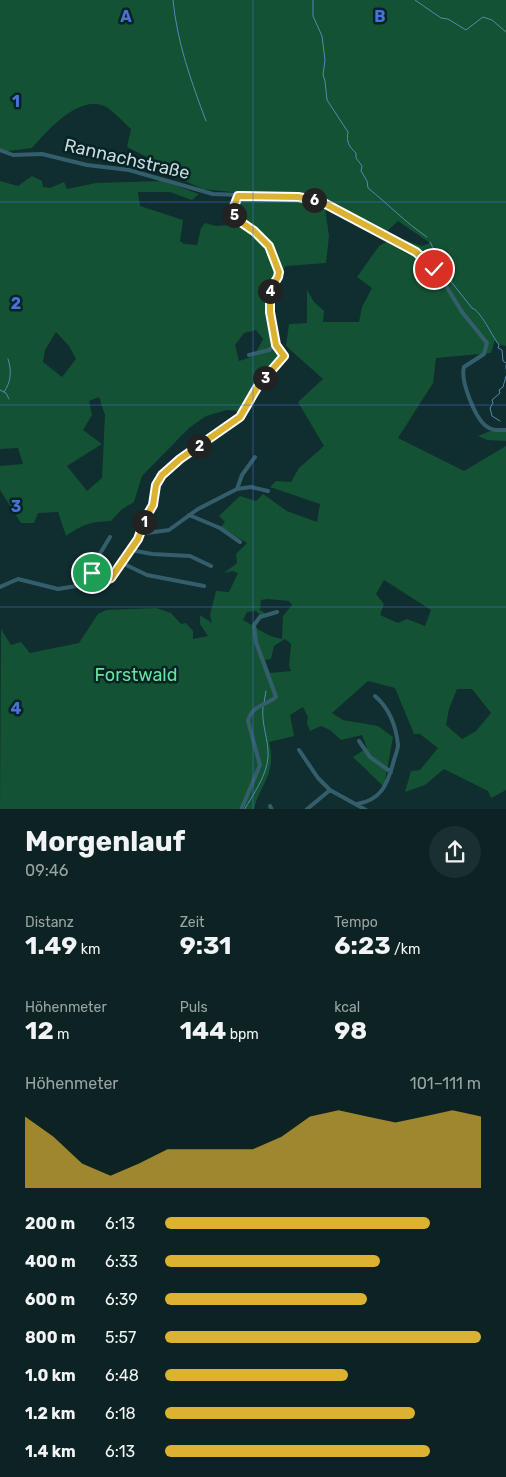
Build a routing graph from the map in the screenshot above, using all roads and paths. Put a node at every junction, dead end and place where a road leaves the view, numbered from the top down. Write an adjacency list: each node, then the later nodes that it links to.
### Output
1 (0, 150): 2 (street, Rannachstraße)
2 (238, 196): 3 (street); 5 (street, Rannachstraße)
3 (276, 345): 4 (street); 10 (street)
4 (249, 355)
5 (506, 430)
6 (255, 457): 7 (street)
7 (237, 489): 8 (street); 9 (street)
8 (268, 491)
9 (188, 515): 10 (street); 12 (street)
10 (140, 534): 13 (street)
11 (110, 537): 16 (street)
12 (240, 542)
13 (131, 550): 14 (street); 15 (street)
14 (122, 563): 16 (street); 18 (street)
15 (211, 566)
16 (93, 585): 17 (street)
17 (0, 586)
18 (204, 586)
19 (277, 612): 26 (street)
20 (375, 696): 23 (street)
21 (359, 741): 23 (street)
22 (300, 750): 24 (street)
23 (391, 772): 25 (street)
24 (330, 790): 25 (street); 27 (street)
25 (357, 804): 28 (street)
26 (241, 809)
27 (307, 809)
28 (364, 809)

